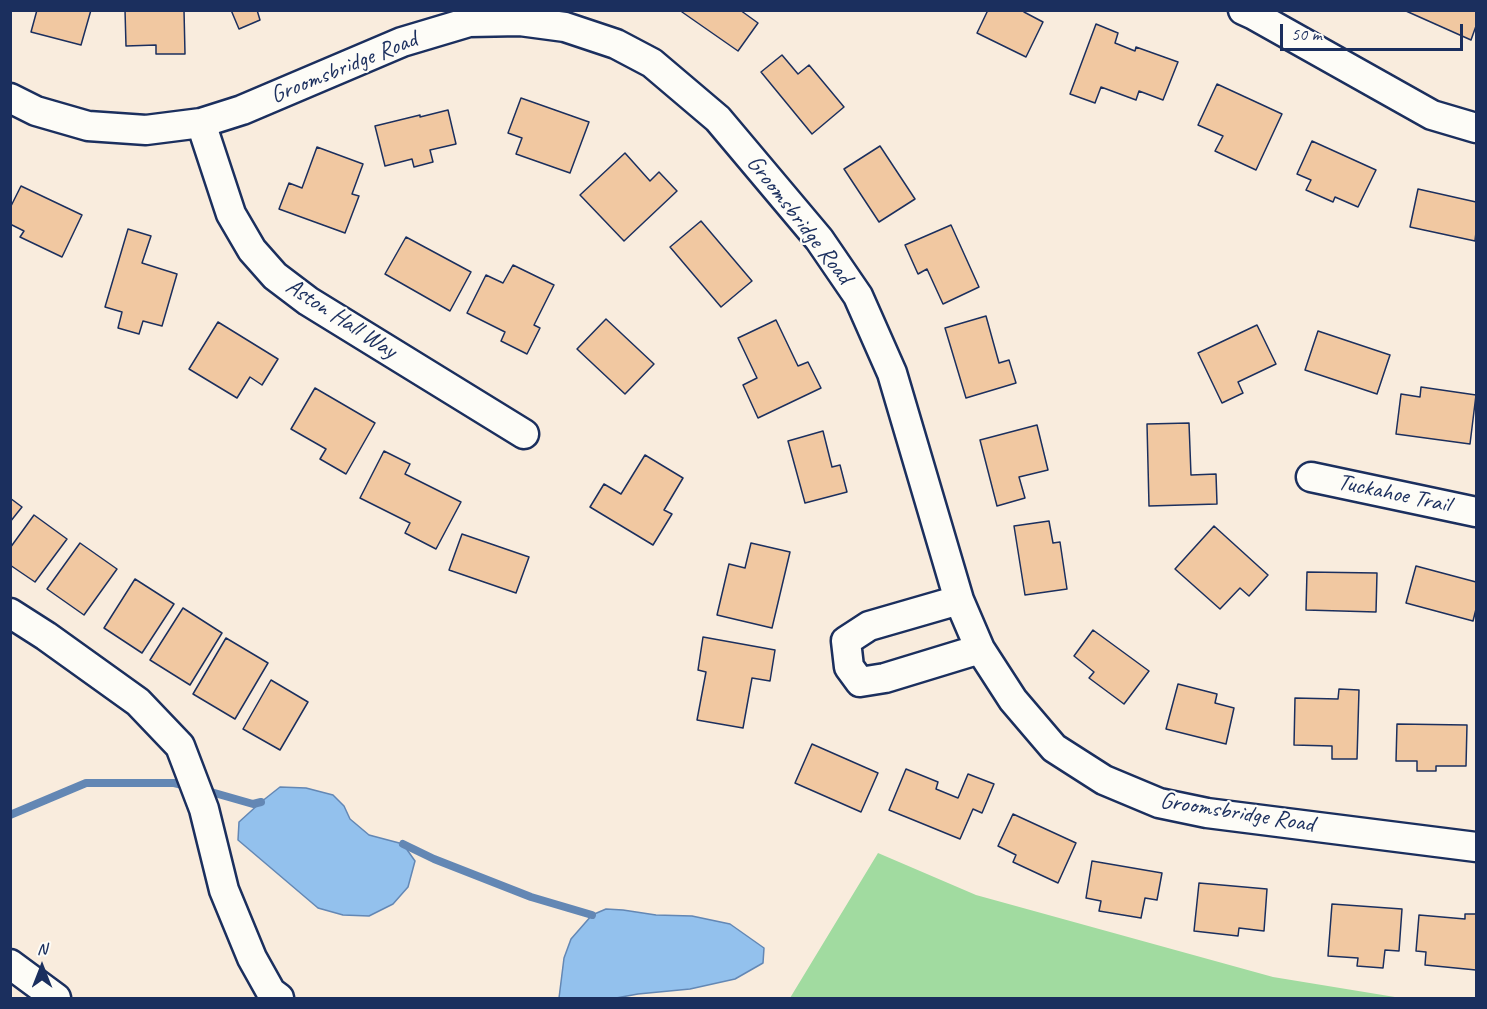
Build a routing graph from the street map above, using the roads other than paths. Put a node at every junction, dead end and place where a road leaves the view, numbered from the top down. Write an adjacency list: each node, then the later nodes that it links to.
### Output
1 (1243, 10): 4 (street)
2 (10, 98): 3 (street, Groomsbridge Road)
3 (201, 123): 5 (street, Aston Hall Way); 8 (street, Groomsbridge Road)
4 (1476, 128)
5 (524, 434)
6 (1311, 477): 7 (street, Tuckahoe Trail)
7 (1476, 512)
8 (959, 600): 10 (street, Groomsbridge Road); 10 (street)
9 (10, 613): 13 (street)
10 (980, 649): 11 (street, Groomsbridge Road)
11 (1476, 847)
12 (10, 964): 14 (street)
13 (271, 996)
14 (56, 999)

